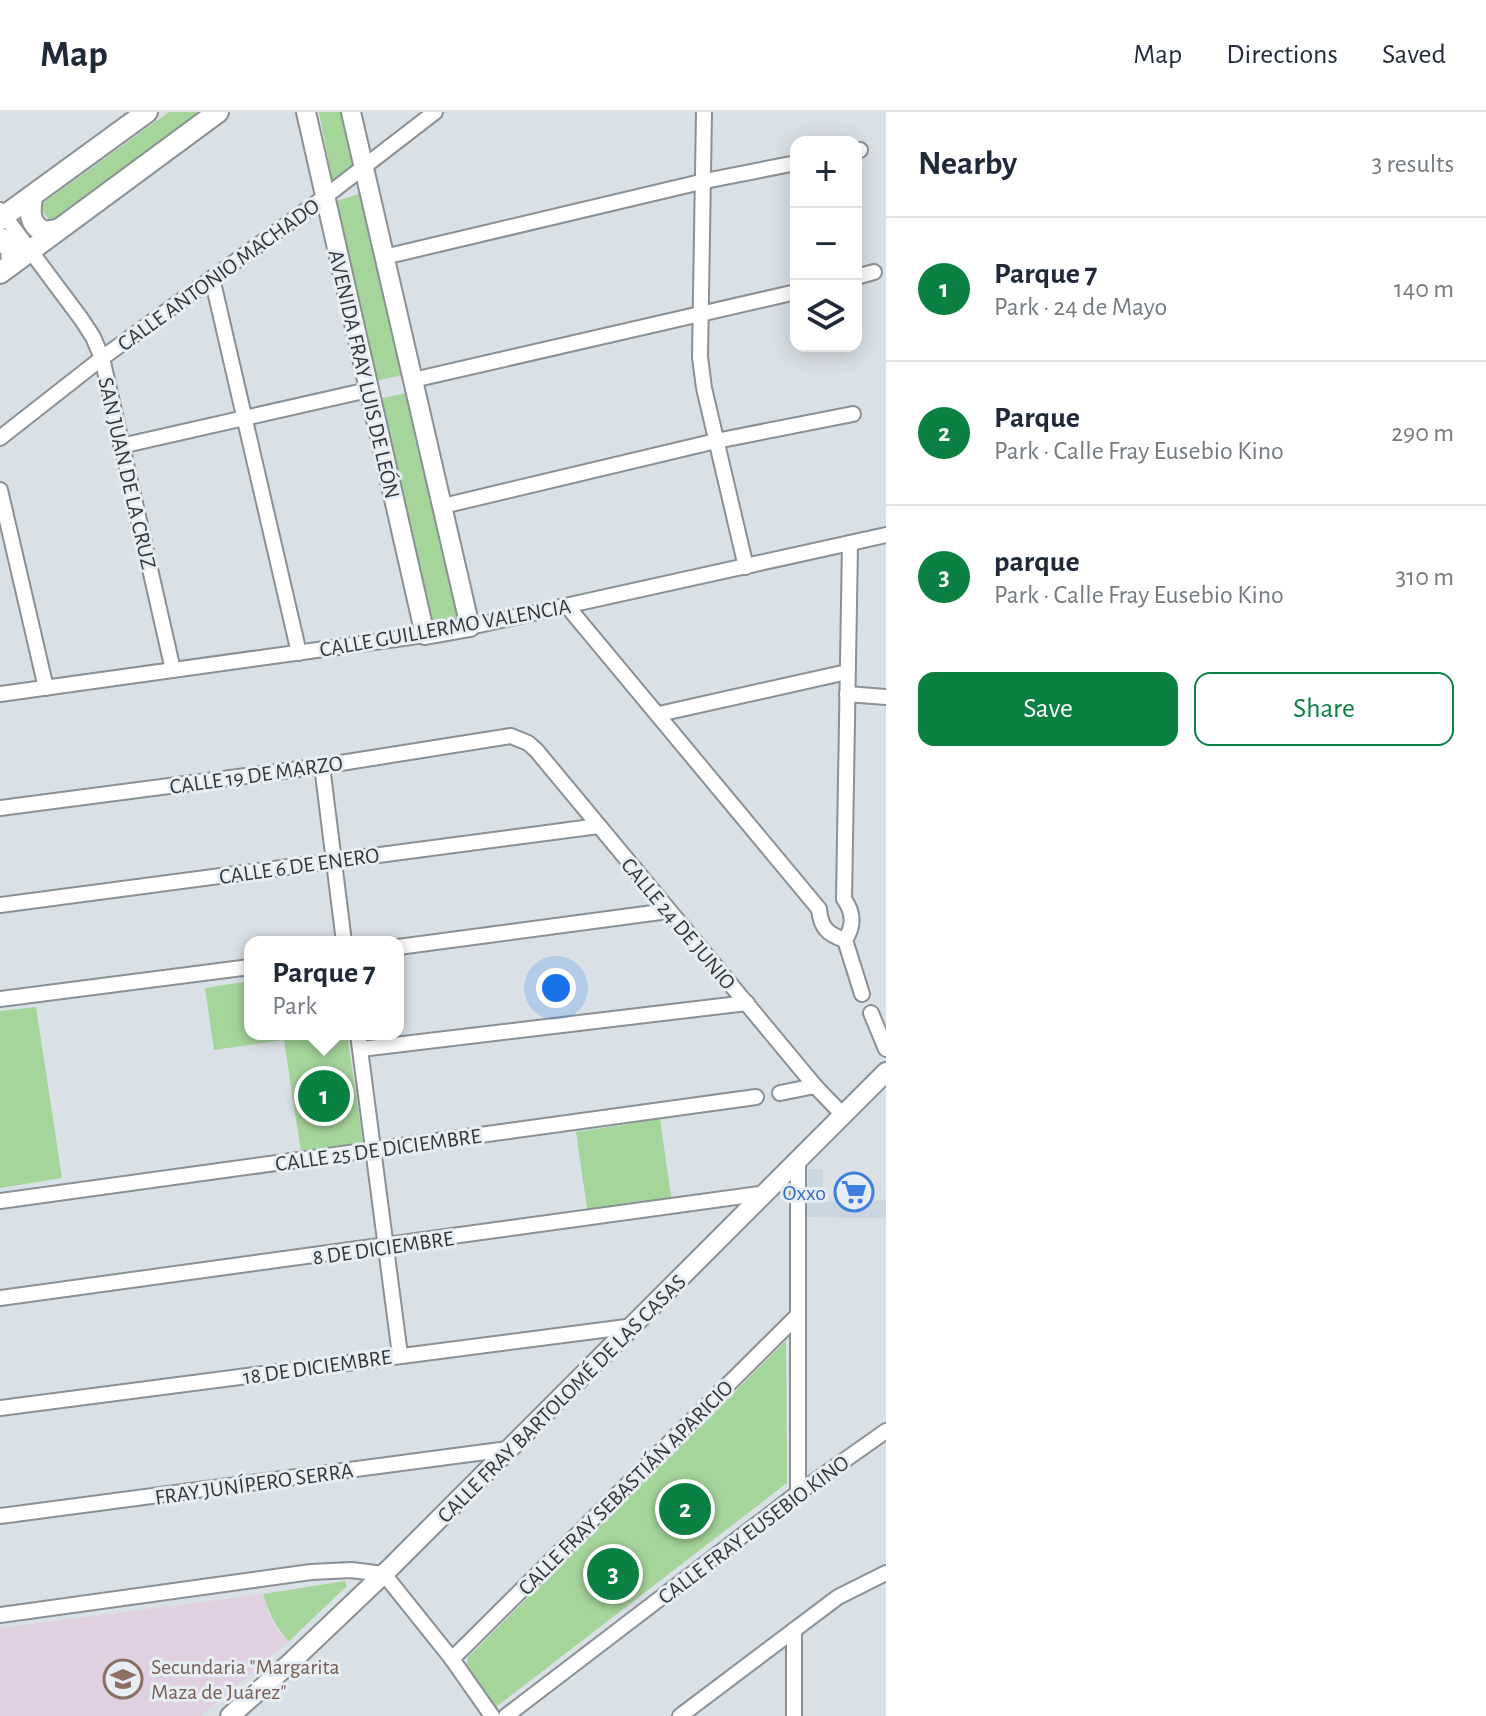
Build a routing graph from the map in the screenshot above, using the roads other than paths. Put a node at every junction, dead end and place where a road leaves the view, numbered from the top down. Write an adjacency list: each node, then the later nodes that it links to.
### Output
1 (147, 112): 10 (main road)
2 (218, 112): 13 (main road)
3 (306, 112): 11 (street, AVENIDA FRAY LUIS DE LEÓN)
4 (351, 112): 8 (street, AVENIDA FRAY LUIS DE LEÓN)
5 (436, 112): 8 (street, CALLE ANTONIO MACHADO)
6 (704, 112): 9 (street)
7 (790, 164): 9 (street)
8 (363, 167): 11 (street, CALLE ANTONIO MACHADO); 15 (street, AVENIDA FRAY LUIS DE LEÓN)
9 (705, 181): 15 (street); 21 (street)
10 (32, 196): 12 (main road); 13 (main road)
11 (326, 196): 19 (street, CALLE ANTONIO MACHADO); 24 (street, AVENIDA FRAY LUIS DE LEÓN)
12 (2, 215): 16 (street, SAN JUAN DE LA CRUZ)
13 (58, 230): 16 (main road)
14 (0, 238): 16 (main road)
15 (384, 257): 23 (street, AVENIDA FRAY LUIS DE LEÓN)
16 (14, 263): 22 (street, SAN JUAN DE LA CRUZ)
17 (874, 272): 18 (street)
18 (862, 275)
19 (212, 278): 22 (street, CALLE ANTONIO MACHADO); 26 (street)
20 (790, 293): 21 (street)
21 (700, 312): 23 (street); 28 (street)
22 (102, 358): 27 (street, CALLE ANTONIO MACHADO); 29 (street, SAN JUAN DE LA CRUZ)
23 (413, 380): 31 (street, AVENIDA FRAY LUIS DE LEÓN)
24 (368, 390): 26 (street); 37 (street, AVENIDA FRAY LUIS DE LEÓN)
25 (853, 414): 28 (street)
26 (246, 418): 29 (street); 38 (street)
27 (0, 438)
28 (716, 441): 31 (street); 34 (street)
29 (121, 446): 39 (street, SAN JUAN DE LA CRUZ)
30 (0, 490): 41 (street)
31 (443, 506): 36 (street, AVENIDA FRAY LUIS DE LEÓN)
32 (886, 535): 33 (street, CALLE GUILLERMO VALENCIA)
33 (850, 543): 34 (street, CALLE GUILLERMO VALENCIA); 40 (street)
34 (746, 567): 35 (street, CALLE GUILLERMO VALENCIA)
35 (567, 606): 36 (street, CALLE GUILLERMO VALENCIA); 45 (street)
36 (470, 627): 37 (street, CALLE GUILLERMO VALENCIA)
37 (425, 635): 38 (street, CALLE GUILLERMO VALENCIA)
38 (299, 653): 39 (street, CALLE GUILLERMO VALENCIA)
39 (173, 670): 41 (street, CALLE GUILLERMO VALENCIA)
40 (847, 672): 43 (street); 45 (street)
41 (46, 688): 42 (street, CALLE GUILLERMO VALENCIA)
42 (0, 694)
43 (847, 694): 44 (street); 51 (street)
44 (886, 697)
45 (659, 714): 53 (street)
46 (511, 736): 47 (street, CALLE 19 DE MARZO); 49 (street, CALLE 24 DE JUNIO)
47 (322, 766): 48 (street, CALLE 19 DE MARZO); 50 (street)
48 (0, 808)
49 (599, 826): 50 (street, CALLE 6 DE ENERO); 54 (street, CALLE 24 DE JUNIO)
50 (334, 860): 52 (street, CALLE 6 DE ENERO); 55 (street)
51 (844, 899): 53 (street); 56 (street)
52 (0, 905)
53 (819, 909): 56 (street)
54 (668, 911): 57 (street); 61 (street, CALLE 24 DE JUNIO)
55 (343, 936)
56 (845, 940): 59 (street)
57 (404, 946)
58 (244, 968): 60 (street)
59 (862, 994)
60 (0, 999)
61 (747, 1003): 63 (street); 67 (street, CALLE 24 DE JUNIO)
62 (871, 1013): 65 (street)
63 (404, 1038)
64 (360, 1042): 71 (street)
65 (886, 1049)
66 (886, 1072): 70 (street, CALLE FRAY BARTOLOMÉ DE LAS CASAS)
67 (815, 1086): 68 (street); 70 (street, CALLE 24 DE JUNIO)
68 (780, 1093)
69 (756, 1097): 71 (street, CALLE 25 DE DICIEMBRE)
70 (843, 1115): 72 (street, CALLE FRAY BARTOLOMÉ DE LAS CASAS)
71 (373, 1149): 74 (street, CALLE 25 DE DICIEMBRE); 75 (street)
72 (798, 1161): 73 (street, CALLE FRAY BARTOLOMÉ DE LAS CASAS); 77 (street)
73 (766, 1193): 75 (street, 8 DE DICIEMBRE); 78 (street, CALLE FRAY BARTOLOMÉ DE LAS CASAS)
74 (0, 1201)
75 (386, 1247): 76 (street, 8 DE DICIEMBRE); 79 (street)
76 (0, 1298)
77 (798, 1315): 83 (street); 89 (street, CALLE FRAY SEBASTIÁN APARICIO)
78 (634, 1326): 79 (street, 18 DE DICIEMBRE); 82 (street, CALLE FRAY BARTOLOMÉ DE LAS CASAS)
79 (400, 1355): 80 (street, 18 DE DICIEMBRE)
80 (0, 1408)
81 (886, 1431): 83 (street, CALLE FRAY EUSEBIO KINO)
82 (508, 1449): 84 (street, FRAY JUNÍPERO SERRA); 86 (street, CALLE FRAY BARTOLOMÉ DE LAS CASAS)
83 (798, 1493): 92 (street, CALLE FRAY EUSEBIO KINO)
84 (0, 1516)
85 (886, 1573): 88 (street)
86 (384, 1574): 87 (street); 89 (street); 90 (street, CALLE FRAY BARTOLOMÉ DE LAS CASAS)
87 (0, 1615)
88 (794, 1630): 93 (street); 94 (street)
89 (452, 1659): 91 (street)
90 (230, 1716)
91 (492, 1716)
92 (506, 1716)
93 (680, 1716)
94 (794, 1716)

